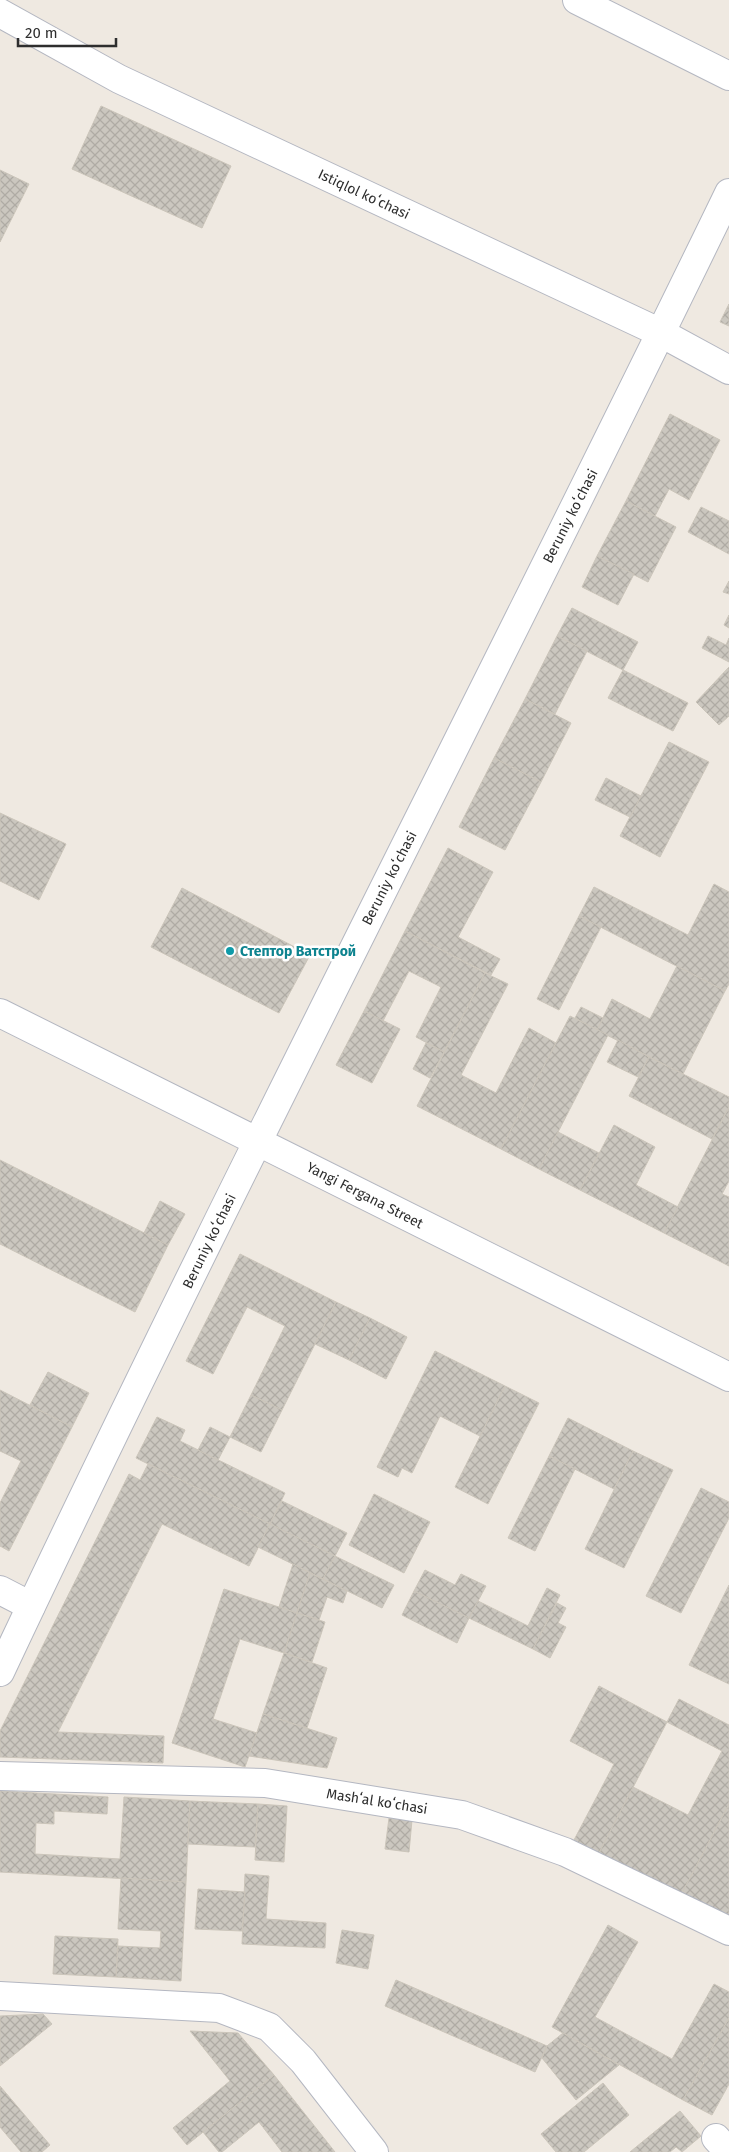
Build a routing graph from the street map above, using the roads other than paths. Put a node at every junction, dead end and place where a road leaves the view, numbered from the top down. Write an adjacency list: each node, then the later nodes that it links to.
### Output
1 (577, 0): 3 (street)
2 (0, 13): 5 (street, Istiqlol koʻchasi)
3 (729, 76)
4 (729, 193): 5 (street, Beruniy koʻchasi)
5 (661, 333): 6 (street, Istiqlol koʻchasi); 8 (street, Beruniy koʻchasi)
6 (729, 370)
7 (0, 1013): 8 (street, Yangi Fergana Street)
8 (257, 1141): 9 (street, Yangi Fergana Street); 11 (street, Beruniy koʻchasi)
9 (729, 1377)
10 (0, 1590): 11 (street)
11 (31, 1606): 12 (street, Beruniy koʻchasi)
12 (0, 1672)
13 (0, 1776): 14 (street, Mashʻal koʻchasi)
14 (729, 1931)
15 (0, 1996): 16 (street)
16 (374, 2152)

